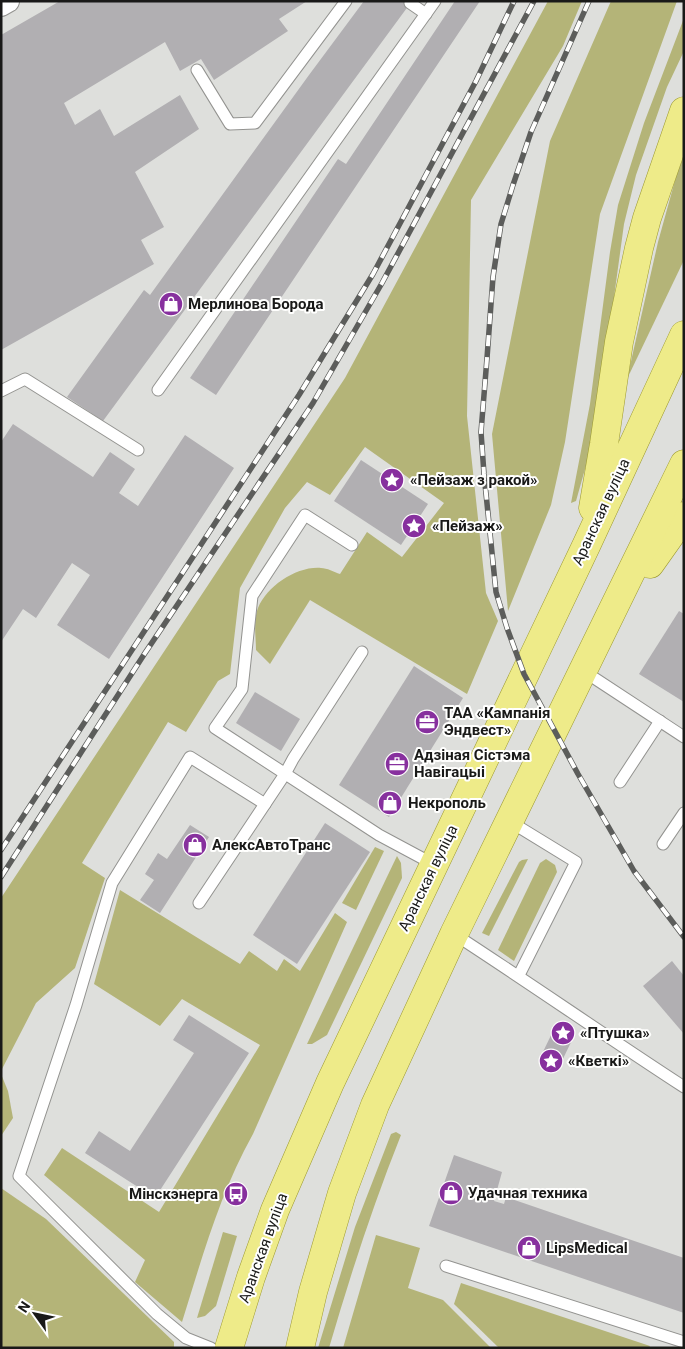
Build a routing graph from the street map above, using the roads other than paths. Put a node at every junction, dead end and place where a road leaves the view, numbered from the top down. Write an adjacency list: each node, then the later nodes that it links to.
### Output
1 (8, 1): 5 (street)
2 (346, 1): 7 (lane)
3 (435, 1): 6 (lane)
4 (410, 3): 6 (lane)
5 (1, 5)
6 (426, 14): 10 (lane)
7 (197, 70)
8 (684, 111): 16 (main road)
9 (684, 335): 16 (main road, Аранская вуліца)
10 (158, 390)
11 (1, 391): 12 (lane)
12 (138, 450)
13 (684, 464): 17 (main road)
14 (684, 516): 17 (main road)
15 (352, 545): 22 (lane)
16 (586, 546): 28 (main road, Аранская вуліца)
17 (601, 632): 19 (main road)
18 (362, 652): 22 (lane)
19 (582, 670): 20 (lane); 26 (main road)
20 (660, 721): 21 (lane); 23 (lane)
21 (684, 737)
22 (285, 774): 24 (lane); 28 (lane)
23 (620, 782)
24 (265, 804): 29 (lane); 35 (lane)
25 (684, 813): 27 (lane)
26 (509, 821): 30 (main road); 31 (lane)
27 (663, 844)
28 (434, 865): 36 (main road, Аранская вуліца)
29 (199, 903)
30 (454, 934): 31 (lane); 37 (main road)
31 (519, 975): 32 (lane)
32 (684, 1087)
33 (446, 1266): 34 (lane)
34 (684, 1342)
35 (211, 1348)
36 (229, 1348)
37 (300, 1348)

